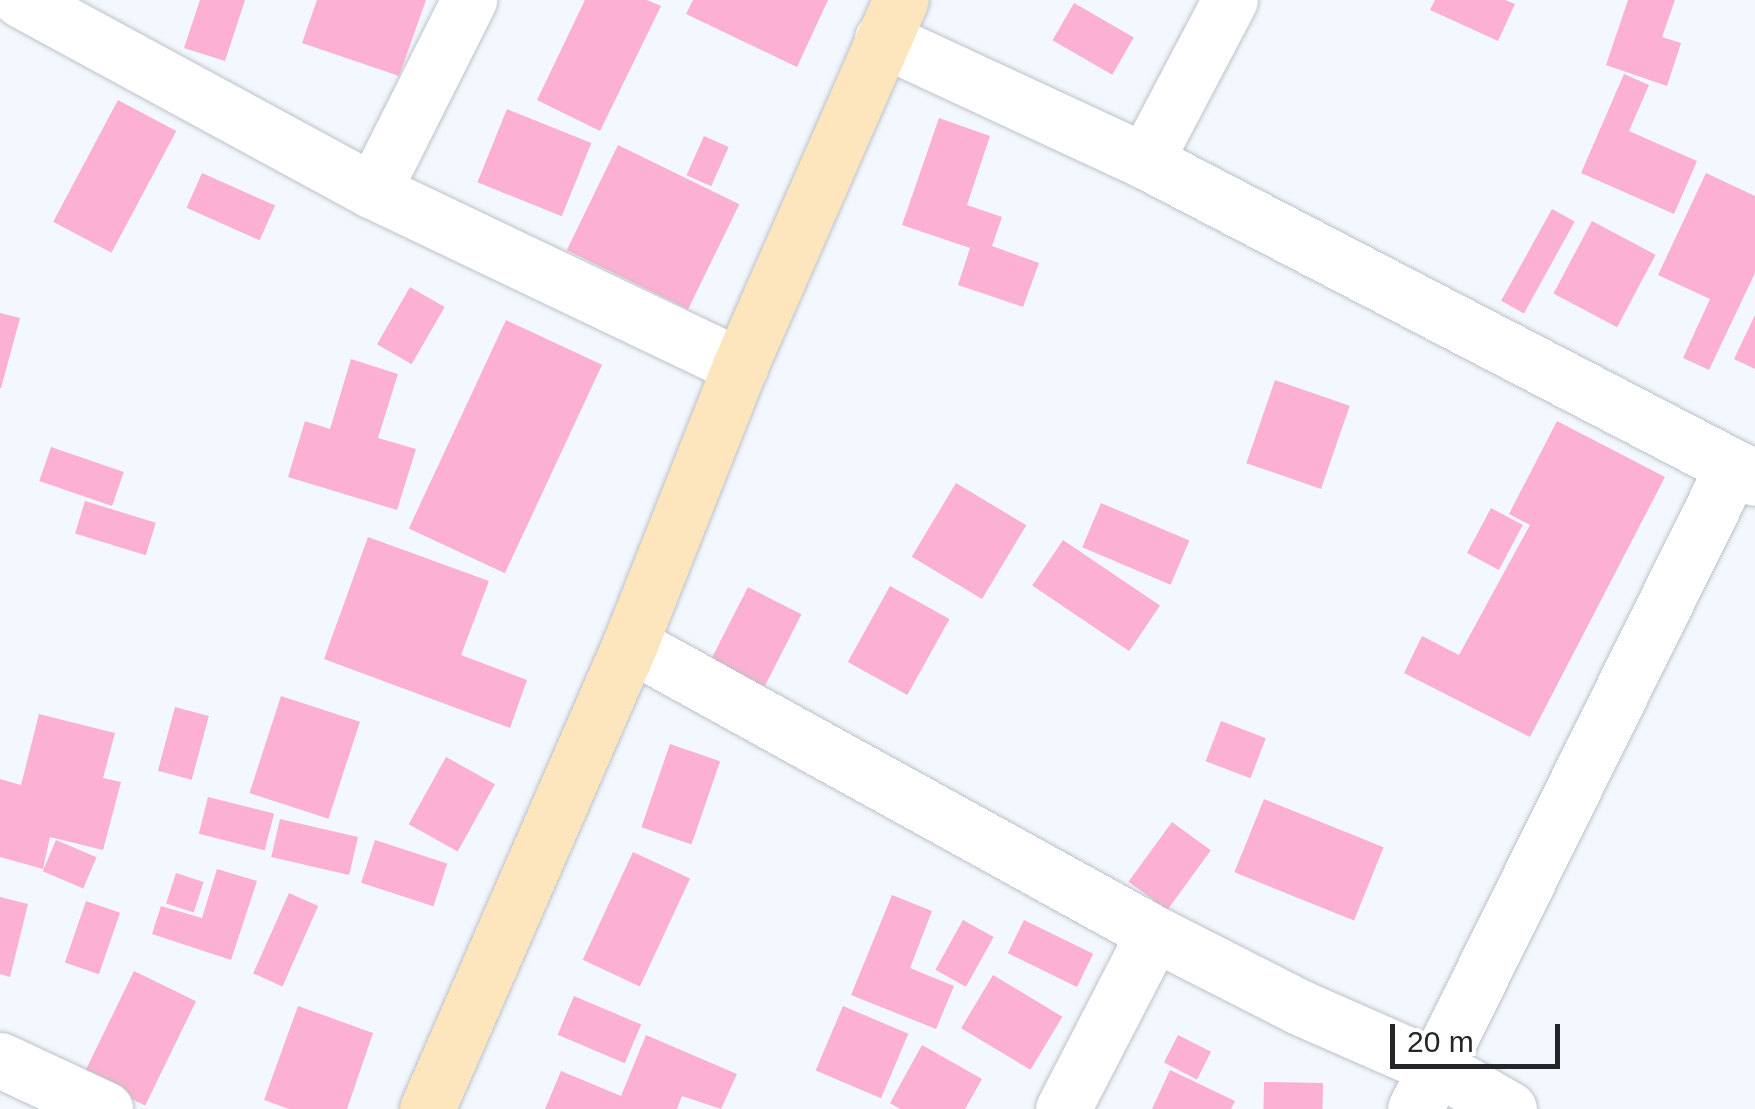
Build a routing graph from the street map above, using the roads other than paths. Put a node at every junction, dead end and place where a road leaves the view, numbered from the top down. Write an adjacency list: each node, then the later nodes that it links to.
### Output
1 (21, 0): 6 (street)
2 (469, 0): 6 (street)
3 (1230, 0): 5 (street)
4 (892, 19): 5 (street); 7 (street)
5 (1145, 161): 8 (street)
6 (372, 191): 7 (street)
7 (740, 366): 9 (street)
8 (1744, 472): 12 (street)
9 (630, 644): 10 (street); 14 (street)
10 (1154, 933): 12 (street); 15 (street)
11 (0, 1060): 13 (street)
12 (1426, 1088): 16 (street)
13 (105, 1109)
14 (427, 1109)
15 (1062, 1109)
16 (1509, 1109)

